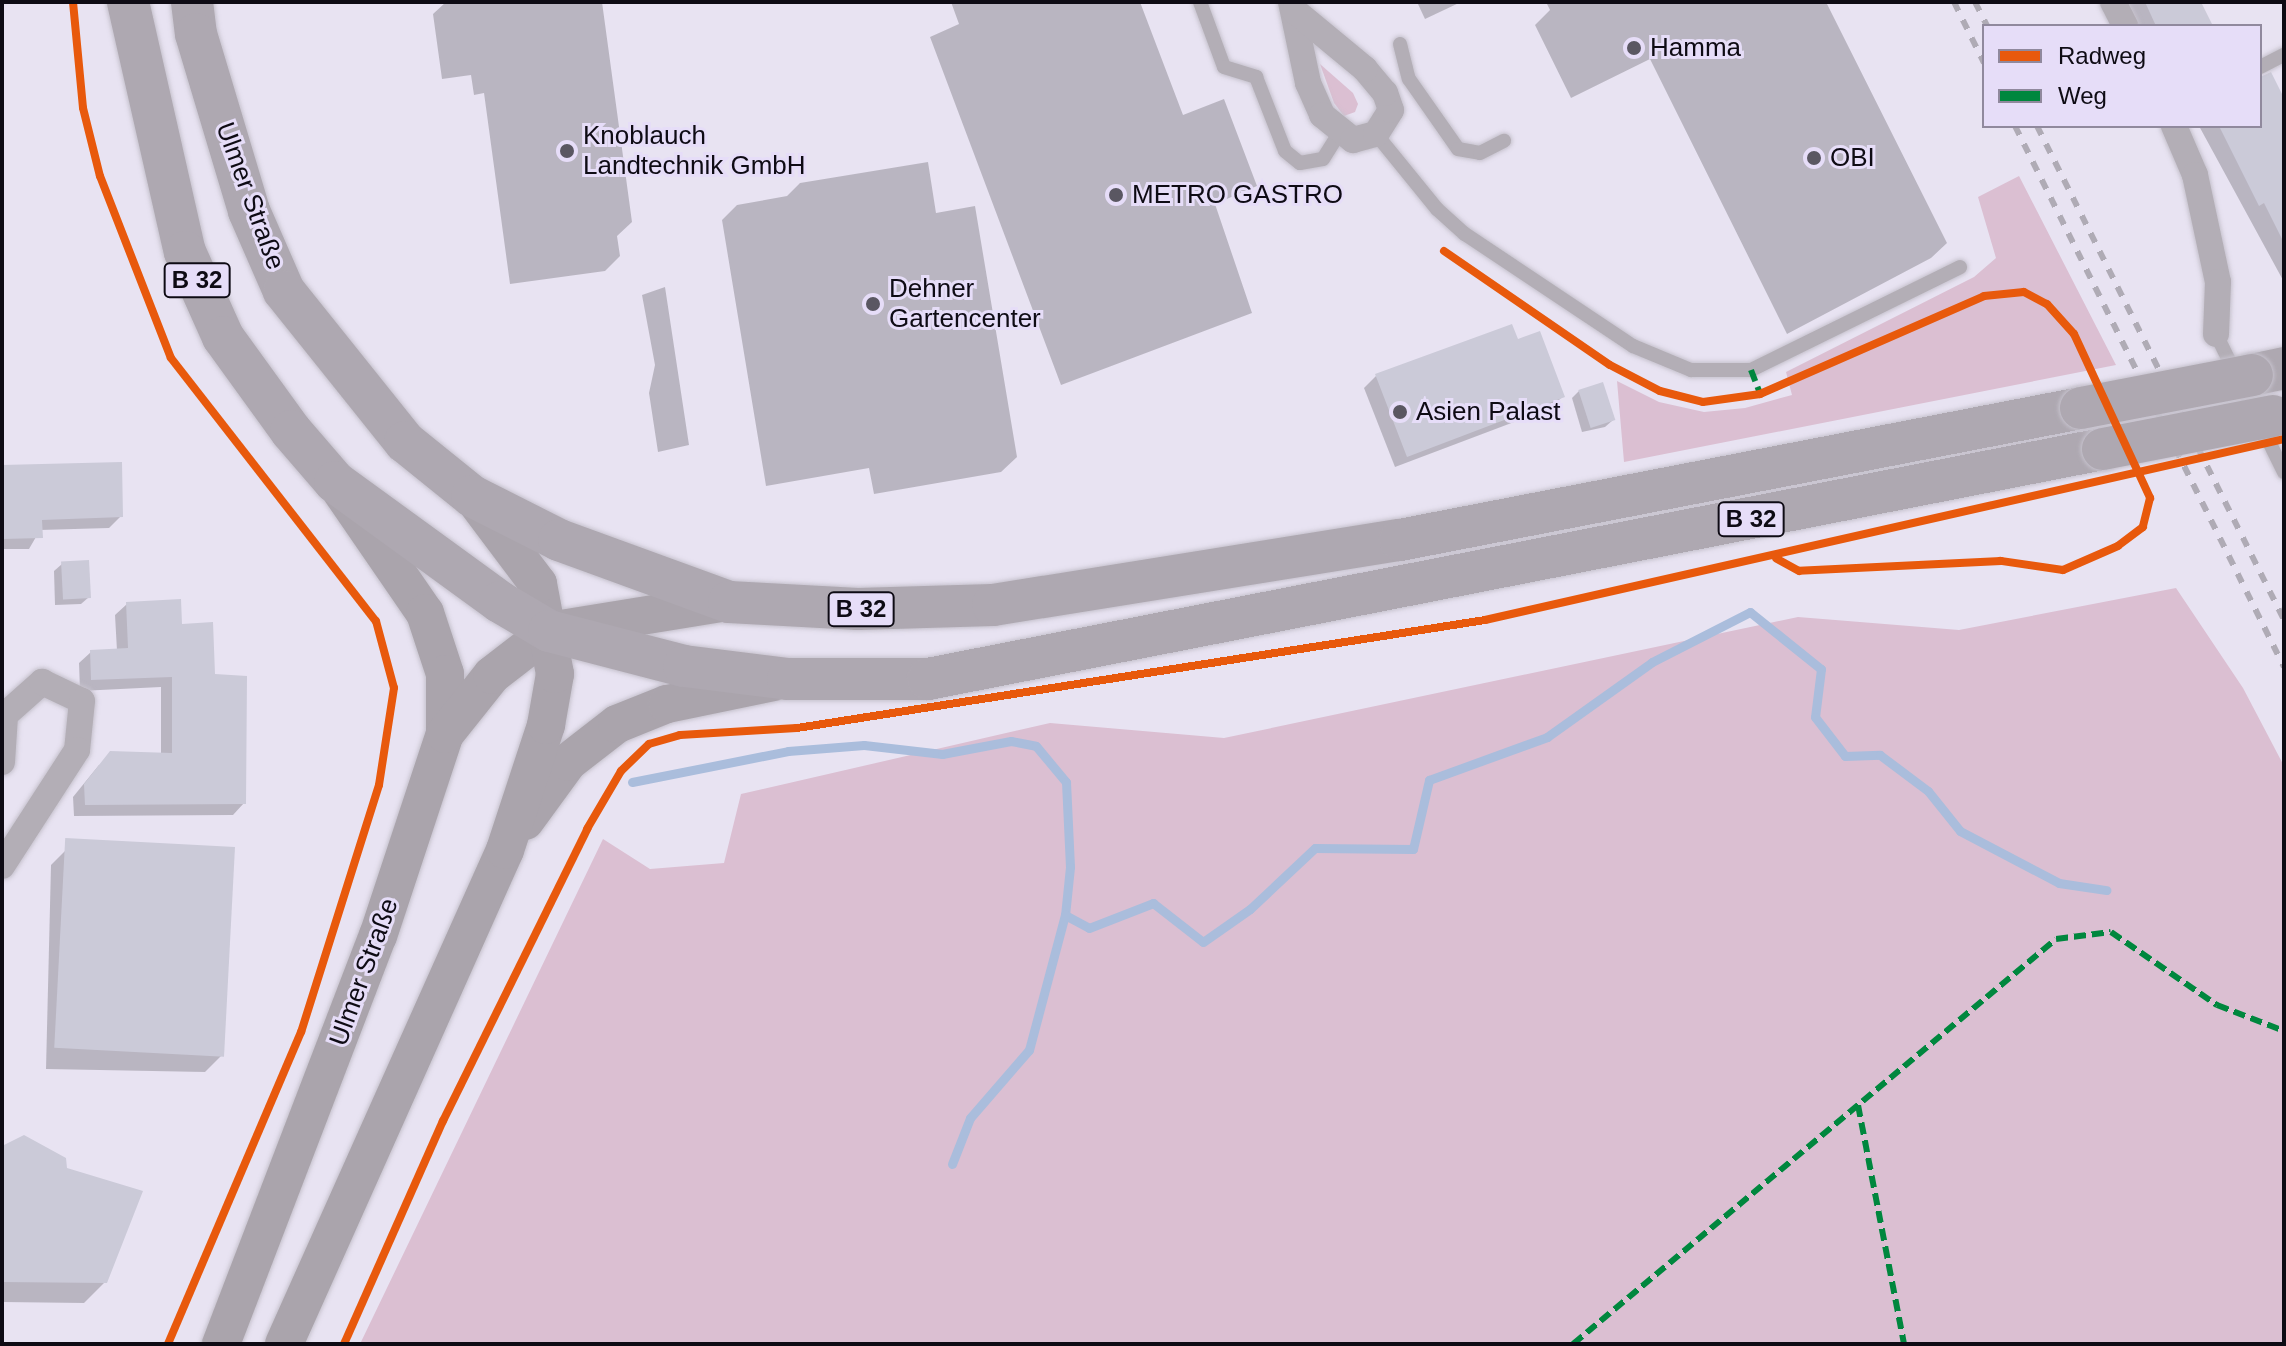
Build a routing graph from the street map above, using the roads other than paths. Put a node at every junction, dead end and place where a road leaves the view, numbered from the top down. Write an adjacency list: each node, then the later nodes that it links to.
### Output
1 (128, 2): 21 (main road, B 32)
2 (192, 2): 22 (main road, Ulmer Straße / B 32)
3 (1200, 2): 13 (lane)
4 (2113, 2): 6 (street)
5 (1293, 7): 11 (street); 13 (street)
6 (2124, 24)
7 (1400, 44): 10 (lane)
8 (2284, 55): 9 (lane)
9 (2262, 66)
10 (1409, 79): 11 (lane); 15 (lane)
11 (1385, 93): 14 (street)
12 (2175, 128): 17 (street)
13 (1339, 133): 14 (street)
14 (1376, 134): 16 (lane)
15 (1504, 141)
16 (1960, 267)
17 (2216, 334): 20 (lane)
18 (2268, 372): 23 (main road, B 32, bridge)
19 (2279, 415): 25 (main road, B 32, bridge)
20 (2284, 472)
21 (335, 482): 24 (main road, B 32); 26 (main road)
22 (472, 496): 23 (main road, B 32); 24 (main road, Ulmer Straße)
23 (729, 602): 24 (main road, Ulmer Straße)
24 (549, 631): 25 (main road, B 32); 26 (main road, Ulmer Straße); 28 (main road, Ulmer Straße)
25 (788, 679): 28 (main road)
26 (445, 734): 30 (main road, Ulmer Straße)
27 (2, 762): 29 (street)
28 (505, 850): 31 (main road, Ulmer Straße)
29 (2, 866)
30 (221, 1344)
31 (284, 1344)

